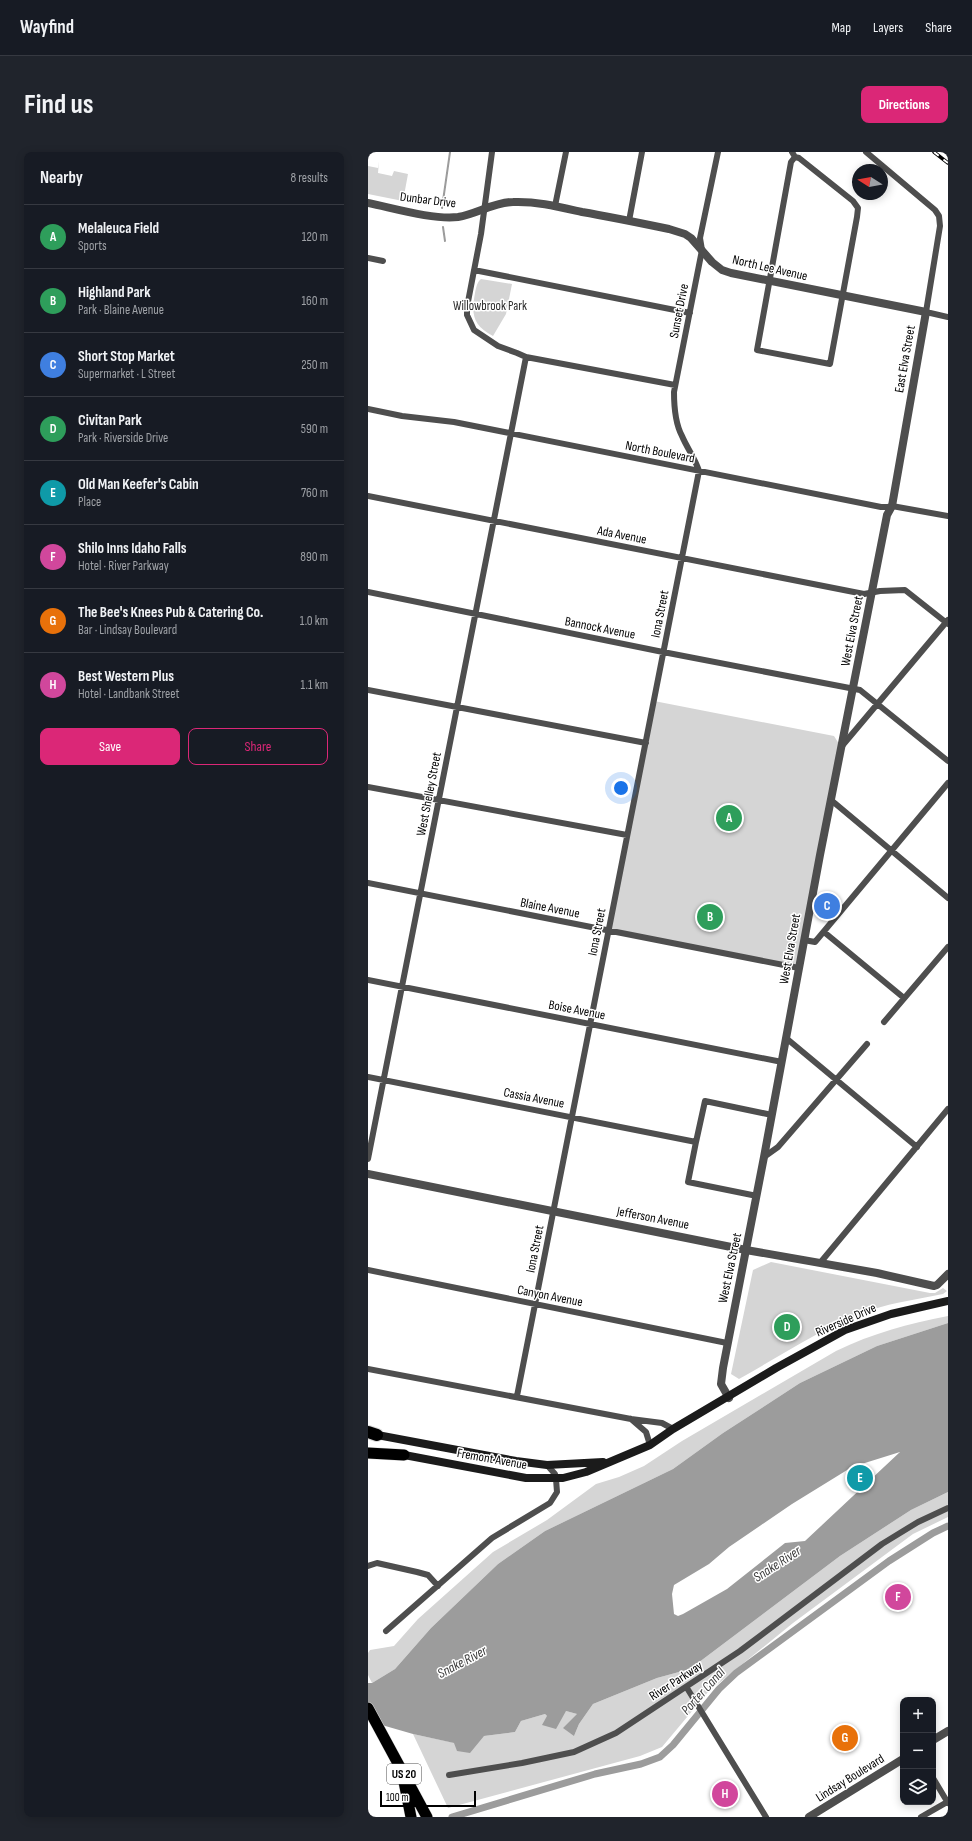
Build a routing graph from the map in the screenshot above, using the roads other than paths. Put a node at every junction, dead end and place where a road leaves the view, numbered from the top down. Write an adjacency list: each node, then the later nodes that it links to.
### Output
1 (492, 152): 9 (street)
2 (566, 152): 8 (street)
3 (642, 152): 10 (street)
4 (718, 152): 11 (street, Sunset Drive)
5 (866, 152): 17 (street, East Elva Street)
6 (794, 155): 15 (street); 16 (street)
7 (368, 203): 9 (street, Dunbar Drive)
8 (556, 206): 9 (street, North Lee Avenue); 10 (street, North Lee Avenue)
9 (484, 210): 14 (street)
10 (629, 221): 11 (street, North Lee Avenue)
11 (702, 250): 15 (street, North Lee Avenue); 18 (street, Sunset Drive)
12 (368, 258): 13 (street)
13 (383, 261)
14 (474, 270): 18 (street); 20 (street)
15 (770, 282): 16 (street, North Lee Avenue); 16 (street)
16 (842, 296): 17 (street, North Lee Avenue)
17 (926, 312): 19 (street, North Lee Avenue); 26 (street, East Elva Street)
18 (690, 313): 21 (street, Sunset Drive)
19 (948, 317)
20 (526, 357): 21 (street); 23 (street, West Shelley Street)
21 (675, 385): 24 (street, Sunset Drive)
22 (368, 409): 23 (street, North Boulevard)
23 (510, 434): 24 (street, North Boulevard); 28 (street, West Shelley Street)
24 (699, 471): 26 (street, North Boulevard); 29 (street, Iona Street)
25 (368, 496): 28 (street, Ada Avenue)
26 (892, 506): 27 (street, North Boulevard); 31 (street, West Elva Street)
27 (948, 516)
28 (493, 521): 29 (street, Ada Avenue); 32 (street, West Shelley Street)
29 (682, 558): 31 (street, Ada Avenue); 34 (street, Iona Street)
30 (368, 592): 32 (street, Bannock Avenue)
31 (872, 593): 33 (street, Ada Avenue); 35 (street, West Elva Street)
32 (475, 614): 34 (street, Bannock Avenue); 38 (street, West Shelley Street)
33 (947, 622): 37 (street)
34 (663, 652): 35 (street, Bannock Avenue); 39 (street, Iona Street)
35 (852, 689): 37 (street, Bannock Avenue); 40 (street, West Elva Street)
36 (368, 690): 38 (street)
37 (878, 703): 40 (street); 41 (street, Bannock Avenue)
38 (457, 708): 39 (street); 44 (street, West Shelley Street)
39 (646, 743): 46 (street, Iona Street)
40 (841, 747): 45 (street, West Elva Street)
41 (948, 761)
42 (948, 782): 47 (street)
43 (368, 787): 44 (street)
44 (439, 800): 46 (street); 49 (street, West Shelley Street)
45 (831, 800): 47 (street); 53 (street, West Elva Street)
46 (627, 835): 51 (street, Iona Street)
47 (891, 850): 50 (street); 52 (street)
48 (368, 883): 49 (street, Blaine Avenue)
49 (420, 894): 51 (street, Blaine Avenue); 57 (street, West Shelley Street)
50 (948, 898)
51 (609, 931): 55 (street, Blaine Avenue); 60 (street, Iona Street)
52 (824, 932): 53 (street); 58 (street)
53 (804, 940): 55 (street, West Elva Street)
54 (948, 947): 58 (street)
55 (799, 968): 61 (street, West Elva Street)
56 (368, 980): 57 (street, Boise Avenue)
57 (402, 987): 60 (street, Boise Avenue); 66 (street, West Shelley Street)
58 (904, 998): 59 (street)
59 (884, 1022)
60 (590, 1024): 63 (street, Boise Avenue); 69 (street, Iona Street)
61 (786, 1038): 63 (street, West Elva Street); 65 (street)
62 (867, 1044): 65 (street)
63 (782, 1062): 68 (street, West Elva Street)
64 (368, 1077): 66 (street, Cassia Avenue)
65 (837, 1079): 71 (street); 72 (street)
66 (383, 1080): 69 (street, Cassia Avenue); 73 (street, West Shelley Street)
67 (947, 1112): 71 (street)
68 (772, 1115): 70 (street); 72 (street, West Elva Street)
69 (572, 1117): 70 (street, Cassia Avenue); 76 (street, Iona Street)
70 (696, 1142): 75 (street)
71 (917, 1147): 78 (street)
72 (764, 1157): 75 (street, West Elva Street)
73 (368, 1158)
74 (368, 1174): 76 (street, Jefferson Avenue)
75 (757, 1196): 77 (street, West Elva Street)
76 (554, 1211): 77 (street, Jefferson Avenue); 82 (street, Iona Street)
77 (746, 1250): 78 (street, Jefferson Avenue); 83 (street, West Elva Street)
78 (820, 1263): 80 (street, Jefferson Avenue)
79 (368, 1270): 82 (street, Canyon Avenue)
80 (948, 1274)
81 (948, 1302): 86 (main road, Riverside Drive)
82 (536, 1304): 83 (street, Canyon Avenue); 85 (street, Iona Street)
83 (727, 1343): 86 (street, West Elva Street)
84 (368, 1369): 85 (street)
85 (517, 1396): 88 (street)
86 (729, 1398): 87 (main road, Riverside Drive)
87 (719, 1403): 89 (main road, Fremont Avenue)
88 (631, 1419): 89 (street); 91 (street)
89 (673, 1429): 91 (main road, Fremont Avenue)
90 (371, 1433): 96 (main road, Fremont Avenue)
91 (650, 1445): 95 (main road, Fremont Avenue)
92 (368, 1449): 94 (main road, Fremont Avenue)
93 (368, 1453): 94 (highway)
94 (404, 1455): 97 (main road, Fremont Avenue)
95 (610, 1462): 96 (main road, Fremont Avenue); 97 (main road, Fremont Avenue)
96 (547, 1465): 97 (street)
97 (556, 1479): 100 (street)
98 (948, 1508): 102 (street, River Parkway)
99 (368, 1566): 100 (street)
100 (438, 1586): 101 (street)
101 (386, 1630)
102 (687, 1688): 108 (street, River Parkway); 113 (street)
103 (368, 1708): 107 (highway, US 20)
104 (948, 1731): 105 (street)
105 (936, 1738)
106 (900, 1761): 114 (street, Lindsay Boulevard)
107 (402, 1770): 111 (highway); 112 (highway, US 20)
108 (449, 1775)
109 (936, 1783): 110 (street)
110 (948, 1802): 115 (street)
111 (411, 1817)
112 (427, 1817)
113 (766, 1817)
114 (809, 1817)
115 (921, 1817)

